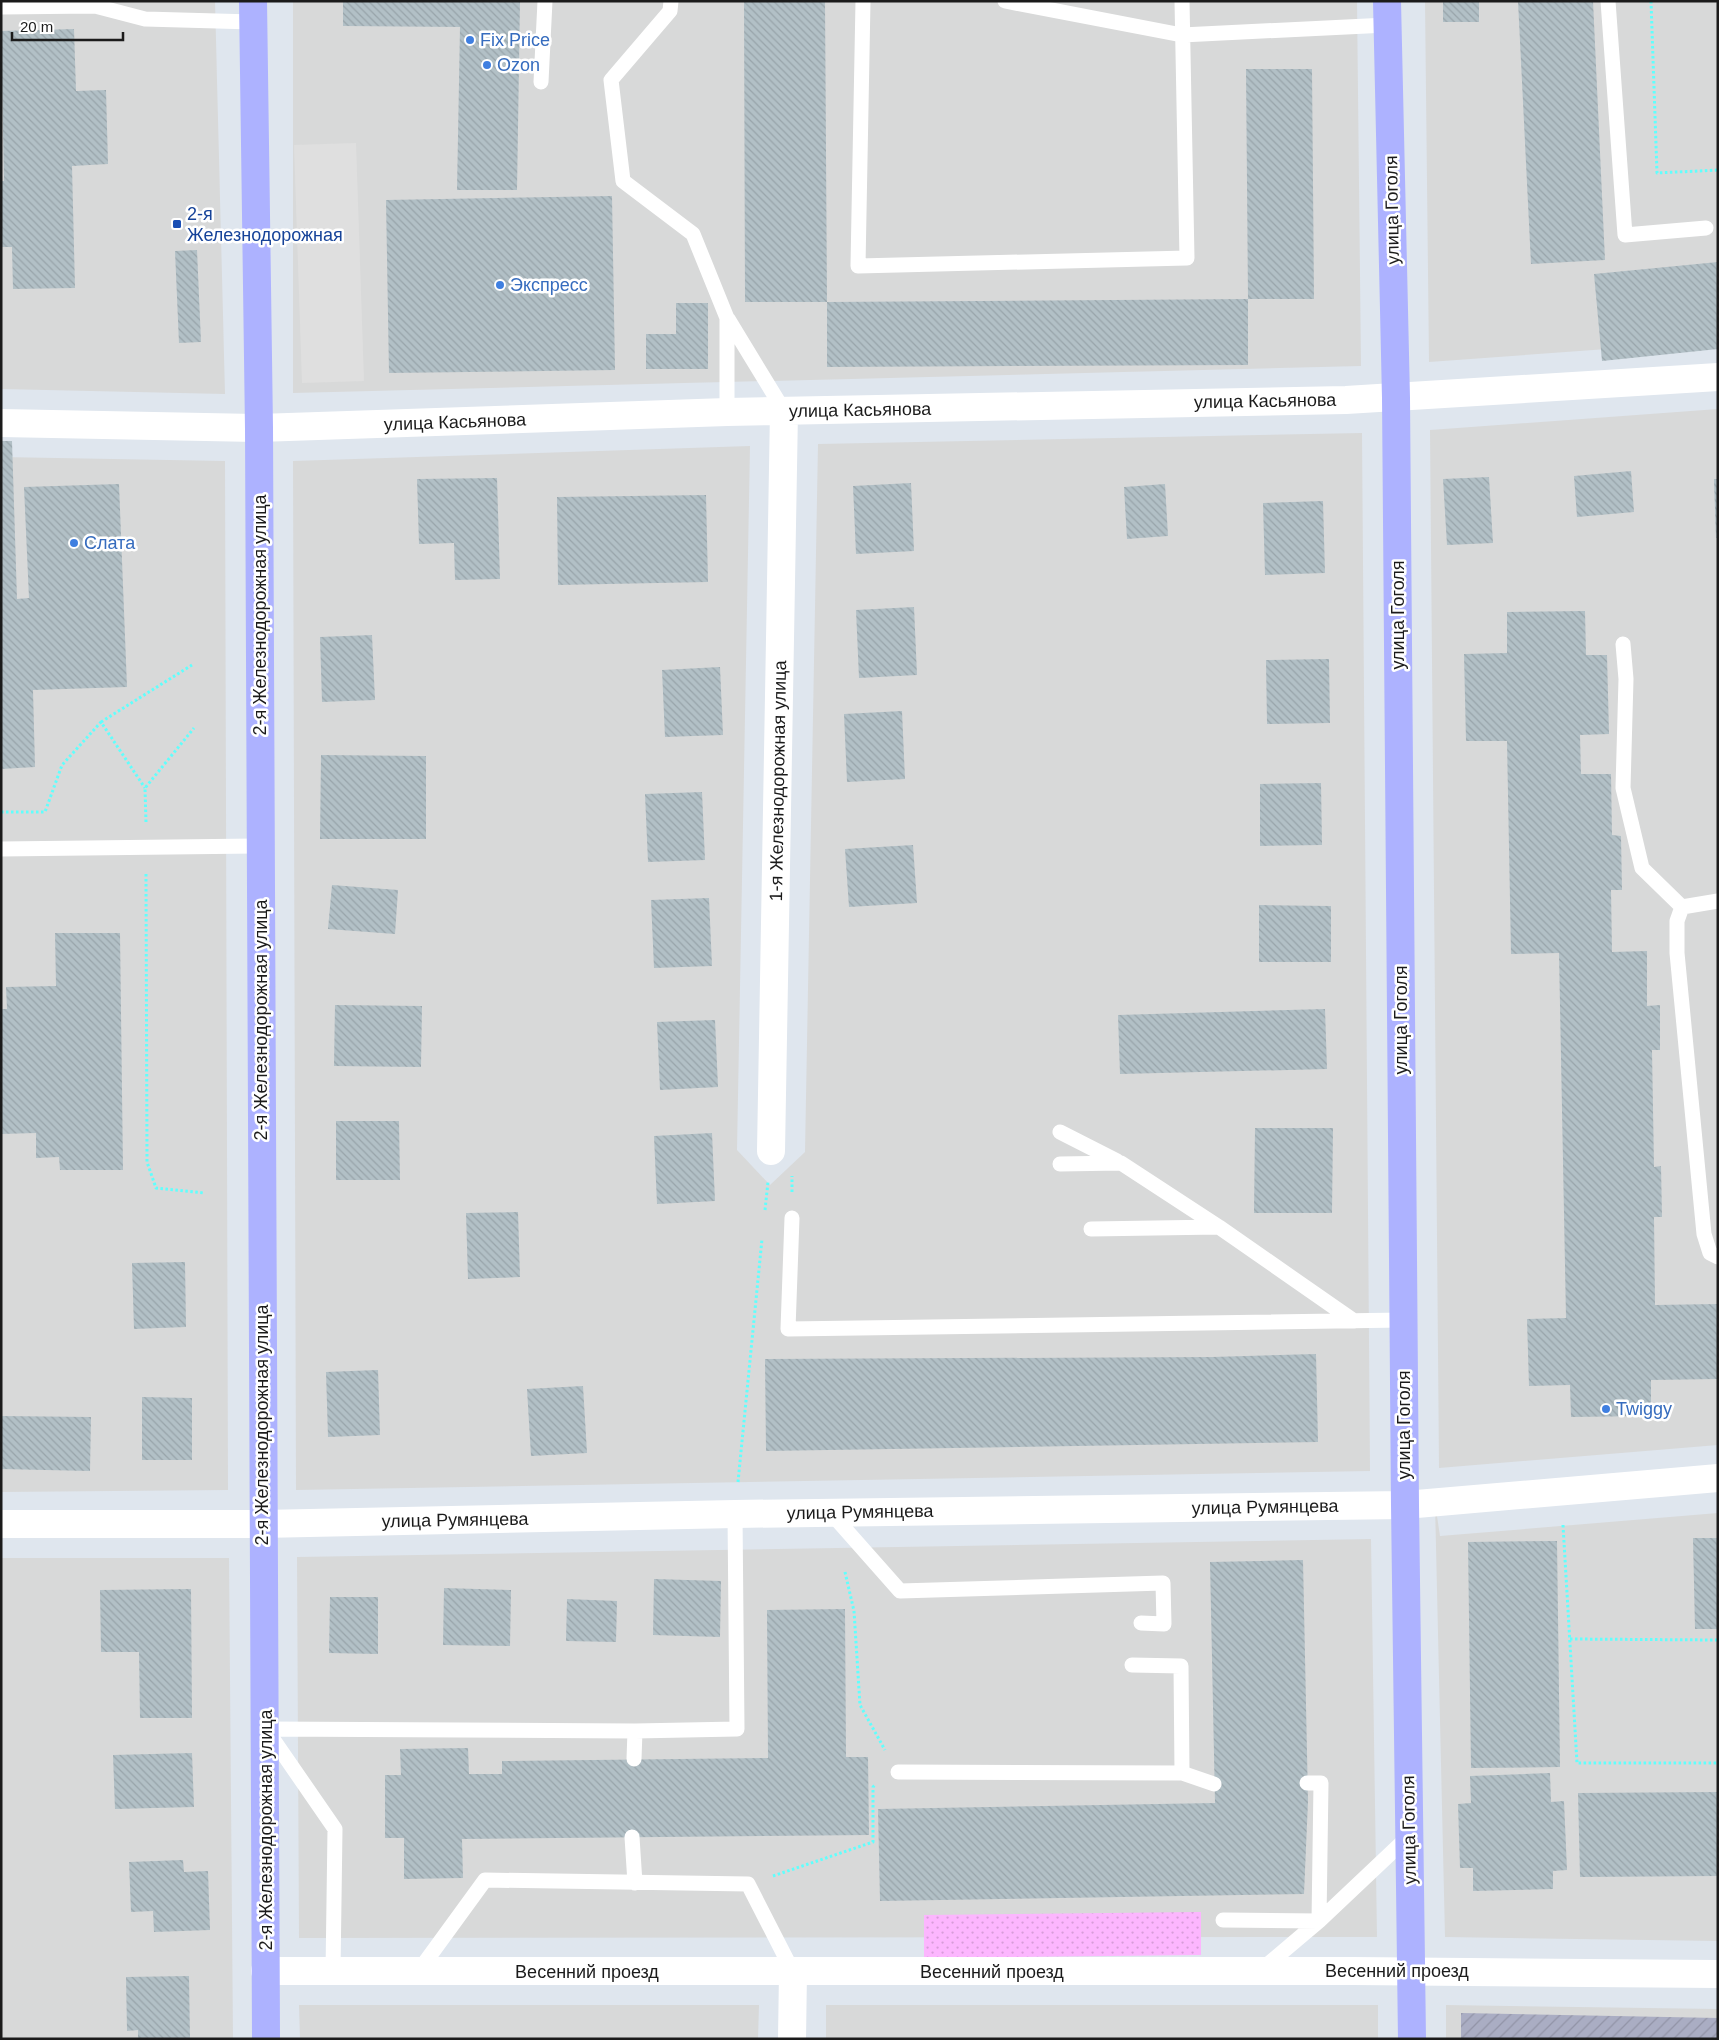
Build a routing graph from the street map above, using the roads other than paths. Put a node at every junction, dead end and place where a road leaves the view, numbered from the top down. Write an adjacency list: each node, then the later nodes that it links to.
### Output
1 (545, 1): 11 (lane)
2 (671, 1): 13 (lane)
3 (863, 1): 10 (lane)
4 (1004, 1): 10 (lane)
5 (1182, 1): 10 (lane)
6 (1608, 1): 12 (lane)
7 (1, 7): 8 (lane)
8 (253, 12): 19 (main road, 2-я Железнодорожная улица)
9 (1387, 13): 10 (lane); 15 (main road, улица Гоголя)
10 (1182, 35)
11 (541, 82)
12 (1706, 228)
13 (727, 318): 16 (lane); 17 (lane)
14 (1718, 377): 15 (street, улица Касьянова)
15 (1396, 398): 16 (street, улица Касьянова); 33 (main road, улица Гоголя)
16 (784, 411): 17 (street, улица Касьянова); 26 (street, 1-я Железнодорожная улица)
17 (727, 412): 19 (street, улица Касьянова)
18 (1, 423): 19 (street, улица Касьянова)
19 (259, 428): 21 (main road, 2-я Железнодорожная улица)
20 (1623, 644): 24 (lane)
21 (260, 846): 22 (lane); 40 (main road, 2-я Железнодорожная улица)
22 (1, 849)
23 (1718, 902): 24 (lane)
24 (1682, 907): 32 (lane)
25 (1060, 1132): 27 (lane)
26 (771, 1151)
27 (1121, 1163): 28 (lane); 30 (lane)
28 (1060, 1164)
29 (792, 1218): 34 (lane)
30 (1219, 1226): 31 (lane); 34 (lane)
31 (1091, 1229)
32 (1718, 1257)
33 (1403, 1320): 34 (lane); 36 (main road, улица Гоголя)
34 (1354, 1321)
35 (1718, 1478): 36 (street, улица Румянцева)
36 (1405, 1505): 37 (street, улица Румянцева); 50 (main road, улица Гоголя)
37 (831, 1513): 38 (street, улица Румянцева); 41 (lane)
38 (735, 1514): 40 (street, улица Румянцева); 44 (lane)
39 (1, 1524): 40 (street, улица Румянцева)
40 (262, 1524): 43 (main road, 2-я Железнодорожная улица)
41 (1141, 1624)
42 (1132, 1665): 47 (lane)
43 (266, 1729): 44 (lane); 55 (main road, 2-я Железнодорожная улица); 58 (lane)
44 (635, 1731): 45 (lane)
45 (634, 1759)
46 (898, 1772): 47 (lane)
47 (1182, 1772): 49 (lane)
48 (1307, 1783): 54 (lane)
49 (1214, 1784)
50 (1409, 1836): 54 (lane); 57 (main road, улица Гоголя)
51 (632, 1837): 52 (lane)
52 (635, 1883): 59 (lane); 60 (lane)
53 (1223, 1920): 54 (lane)
54 (1319, 1921): 56 (lane)
55 (265, 1971): 58 (street, Весенний проезд); 62 (main road, 2-я Железнодорожная улица)
56 (1260, 1971): 57 (street, Весенний проезд); 60 (street, Весенний проезд)
57 (1411, 1971): 61 (street, Весенний проезд); 64 (main road, улица Гоголя)
58 (333, 1972): 59 (street, Весенний проезд)
59 (418, 1972): 60 (street, Весенний проезд)
60 (792, 1972): 63 (street)
61 (1718, 1974)
62 (266, 2039)
63 (792, 2039)
64 (1412, 2039)

